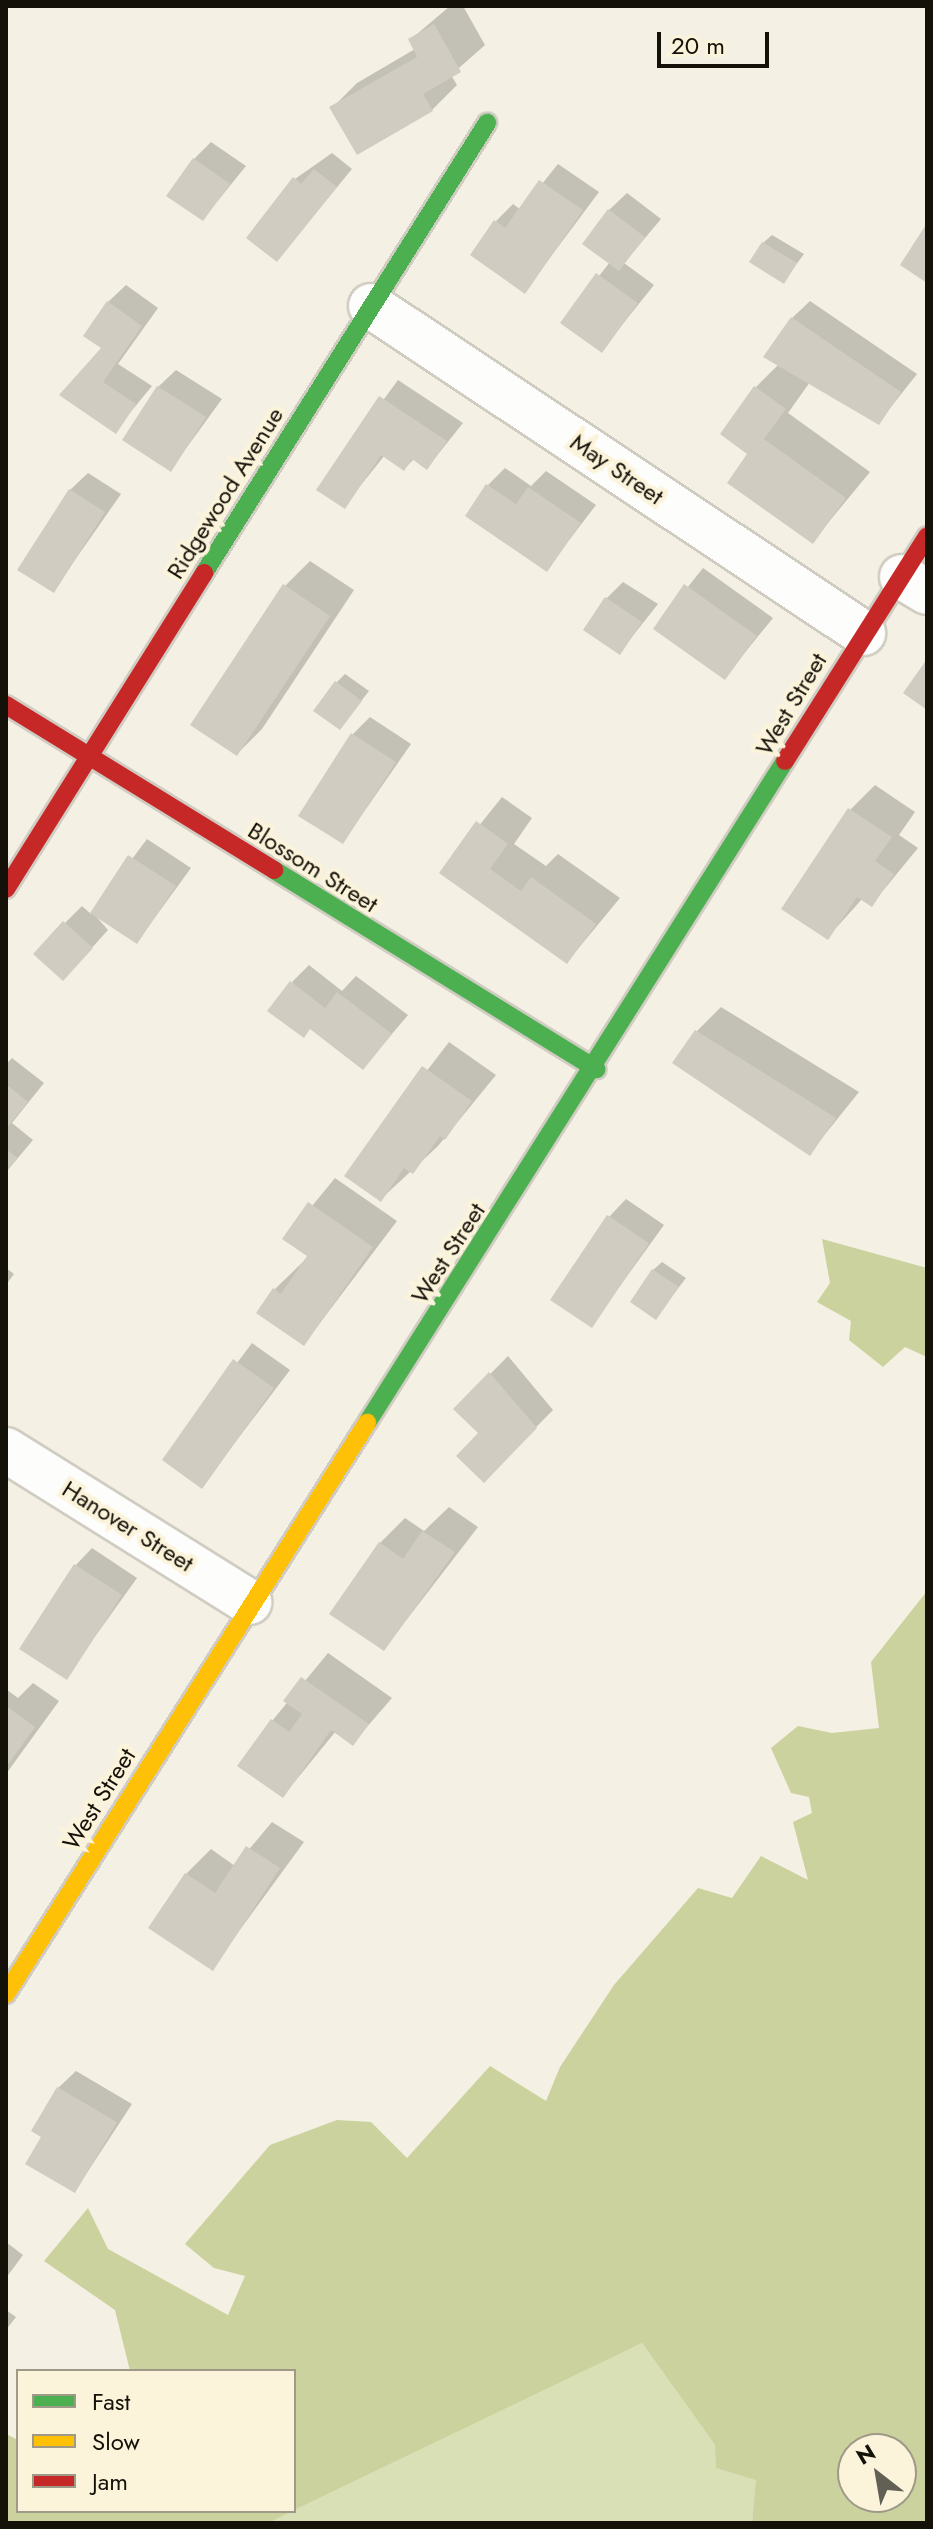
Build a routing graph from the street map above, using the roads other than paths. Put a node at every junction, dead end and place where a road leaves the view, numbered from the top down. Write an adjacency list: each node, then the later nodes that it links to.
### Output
1 (487, 123): 2 (street, Ridgewood Avenue)
2 (371, 306): 5 (street, May Street); 7 (street, Ridgewood Avenue)
3 (927, 536): 4 (street, West Street)
4 (914, 585): 5 (street, West Street)
5 (863, 633): 9 (street, West Street)
6 (6, 705): 7 (street, Blossom Street)
7 (88, 757): 8 (street, Ridgewood Avenue); 9 (street, Blossom Street)
8 (6, 889)
9 (596, 1069): 11 (street, West Street)
10 (6, 1450): 11 (street, Hanover Street)
11 (249, 1602): 12 (street, West Street)
12 (6, 1994)

